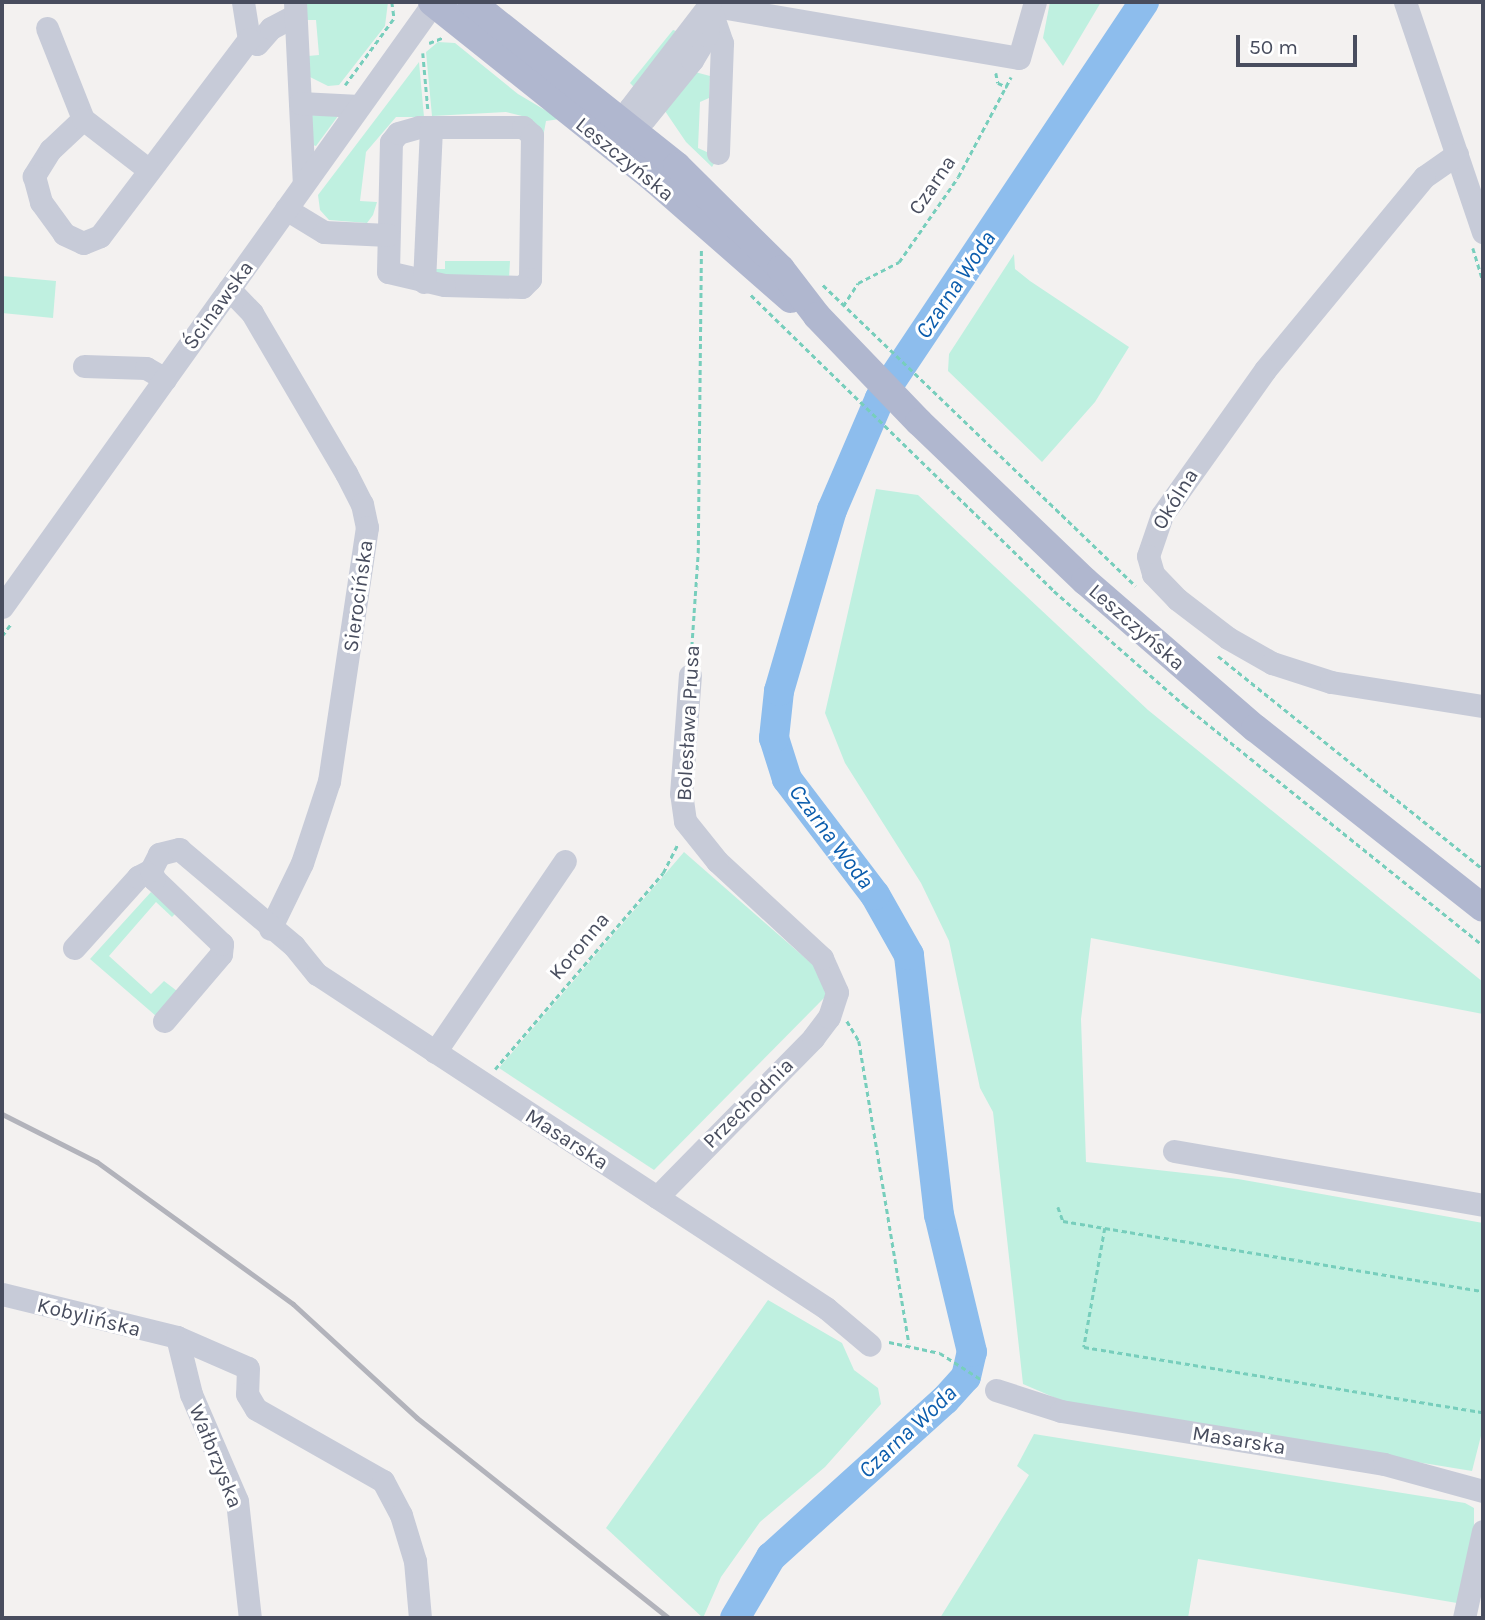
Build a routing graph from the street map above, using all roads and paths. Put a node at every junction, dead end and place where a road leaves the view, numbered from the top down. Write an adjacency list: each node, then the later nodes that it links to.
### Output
1 (243, 2): 12 (street)
2 (392, 2): 9 (path)
3 (433, 2): 22 (street, Ścinawska); 23 (main road, Leszczyńska)
4 (471, 2): 23 (main road, Leszczyńska)
5 (1035, 2): 14 (street)
6 (1405, 2): 28 (street)
7 (709, 4): 14 (street); 15 (street); 17 (street); 21 (street)
8 (295, 8): 12 (street); 20 (street)
9 (394, 18): 10 (path); 19 (path)
10 (401, 23)
11 (47, 28): 24 (street)
12 (249, 39): 31 (street)
13 (423, 52): 25 (path)
14 (1019, 58): 18 (path, Czarna)
15 (686, 68): 17 (street); 21 (street)
16 (990, 69): 18 (path)
17 (721, 78): 27 (street)
18 (1007, 87): 43 (path, Czarna)
19 (339, 88)
20 (300, 103): 22 (street); 32 (street)
21 (644, 104): 23 (street); 26 (street); 29 (street)
22 (359, 106): 32 (street, Ścinawska)
23 (590, 115): 26 (main road, Leszczyńska); 30 (main road, Leszczyńska)
24 (83, 120): 31 (street); 31 (street)
25 (431, 127): 35 (street); 37 (street); 37 (street)
26 (625, 128): 29 (main road, Leszczyńska); 30 (street)
27 (718, 153)
28 (1458, 155): 34 (street); 46 (street, Okólna)
29 (677, 166): 39 (main road, Leszczyńska)
30 (639, 168): 39 (main road, Leszczyńska)
31 (149, 170)
32 (304, 183): 33 (street, Ścinawska)
33 (286, 209): 35 (street); 38 (street, Ścinawska)
34 (1483, 232)
35 (388, 234): 37 (street)
36 (701, 238): 45 (path, Bolesława Prusa)
37 (424, 282)
38 (229, 289): 42 (street, Ścinawska); 51 (street, Sierocińska)
39 (817, 316): 50 (main road, Leszczyńska)
40 (811, 353): 52 (path)
41 (84, 366): 42 (street)
42 (165, 379): 44 (street, Ścinawska)
43 (968, 429)
44 (2, 607)
45 (690, 675): 47 (street, Bolesława Prusa)
46 (1483, 706)
47 (685, 821): 54 (street, Bolesława Prusa); 57 (path, Koronna)
48 (565, 861): 56 (street)
49 (151, 870): 51 (street, Masarska); 53 (street); 55 (street)
50 (1483, 908)
51 (270, 929): 56 (street, Masarska)
52 (1483, 945)
53 (74, 948)
54 (834, 1004): 59 (street, Przechodnia); 66 (path)
55 (164, 1021)
56 (435, 1052): 57 (street, Masarska)
57 (483, 1083): 59 (street, Masarska)
58 (1174, 1151): 60 (street)
59 (657, 1198): 67 (street, Masarska)
60 (1483, 1205)
61 (1058, 1207): 62 (path)
62 (1105, 1228): 63 (path); 69 (path)
63 (1483, 1291)
64 (2, 1294): 65 (street, Kobylińska)
65 (177, 1337): 72 (street, Wałbrzyska); 73 (street, Kobylińska)
66 (909, 1343): 67 (path); 68 (path)
67 (870, 1345)
68 (996, 1390): 70 (street, Masarska)
69 (1483, 1412)
70 (1483, 1491)
71 (1483, 1531): 74 (street)
72 (250, 1618)
73 (420, 1618)
74 (1464, 1618)

